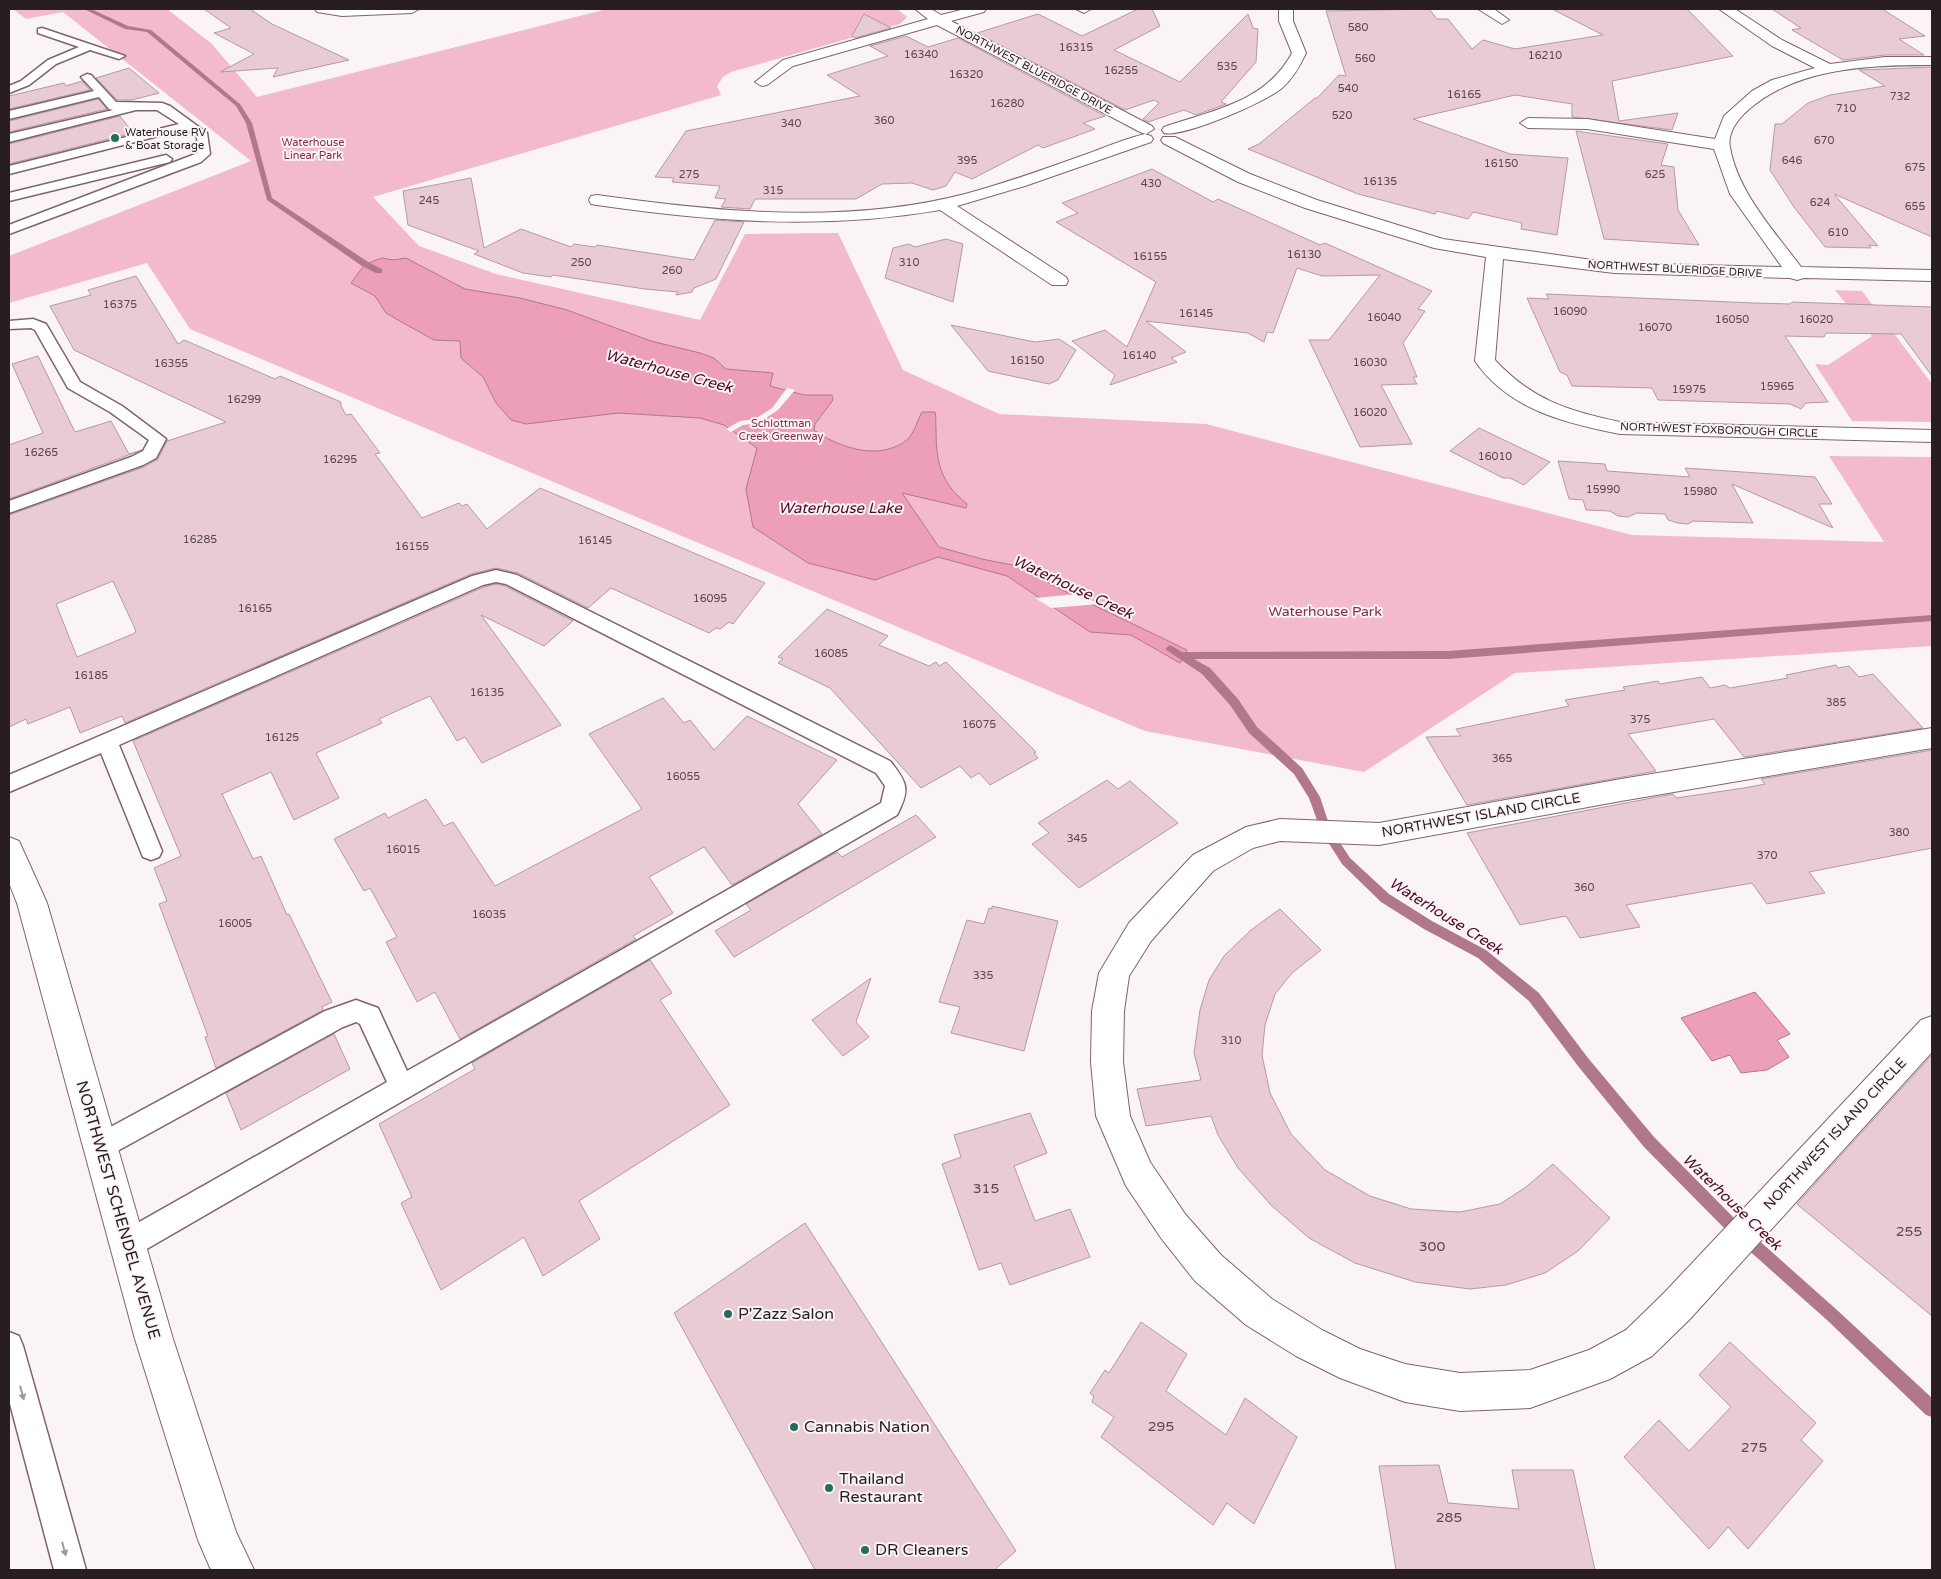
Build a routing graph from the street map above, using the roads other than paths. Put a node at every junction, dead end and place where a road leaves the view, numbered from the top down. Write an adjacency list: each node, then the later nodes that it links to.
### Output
1 (322, 9): 2 (street)
2 (412, 9)
3 (922, 9): 9 (street, NORTHWEST BLUERIDGE DRIVE)
4 (979, 9): 9 (street)
5 (1286, 9): 24 (street)
6 (1486, 9): 8 (street)
7 (1726, 9): 14 (street)
8 (1502, 20)
9 (940, 21): 16 (street); 23 (street, NORTHWEST BLUERIDGE DRIVE)
10 (42, 31): 11 (lane)
11 (90, 46): 12 (lane); 17 (lane)
12 (119, 56)
13 (1932, 61): 14 (street)
14 (1828, 68): 26 (street)
15 (87, 77): 18 (lane)
16 (762, 82)
17 (9, 90)
18 (102, 94): 19 (lane); 20 (lane)
19 (145, 106): 22 (lane); 25 (lane)
20 (9, 115)
21 (1528, 123): 26 (street)
22 (189, 125): 27 (lane); 28 (lane)
23 (1146, 134): 24 (street); 31 (street)
24 (1170, 135): 33 (street, NORTHWEST BLUERIDGE DRIVE)
25 (9, 138)
26 (1721, 145): 34 (street)
27 (204, 150): 29 (lane); 32 (lane)
28 (9, 170)
29 (9, 198)
30 (597, 200): 31 (street)
31 (943, 204): 36 (street)
32 (9, 230)
33 (1495, 253): 34 (street, NORTHWEST BLUERIDGE DRIVE); 38 (street, NORTHWEST FOXBOROUGH CIRCLE)
34 (1797, 274): 35 (street, NORTHWEST BLUERIDGE DRIVE)
35 (1932, 276)
36 (1059, 281)
37 (9, 325): 39 (lane)
38 (1932, 436)
39 (9, 507)
40 (1932, 738): 45 (street, NORTHWEST ISLAND CIRCLE)
41 (107, 741): 42 (lane); 44 (lane); 46 (lane)
42 (9, 784)
43 (9, 849): 47 (street, NORTHWEST SCHENDEL AVENUE)
44 (151, 850)
45 (1932, 1030)
46 (402, 1087): 47 (lane); 48 (lane)
47 (100, 1146): 48 (street, NORTHWEST SCHENDEL AVENUE)
48 (128, 1244): 51 (street, NORTHWEST SCHENDEL AVENUE)
49 (9, 1346): 50 (lane, one-way to 50)
50 (70, 1570)
51 (233, 1570)

